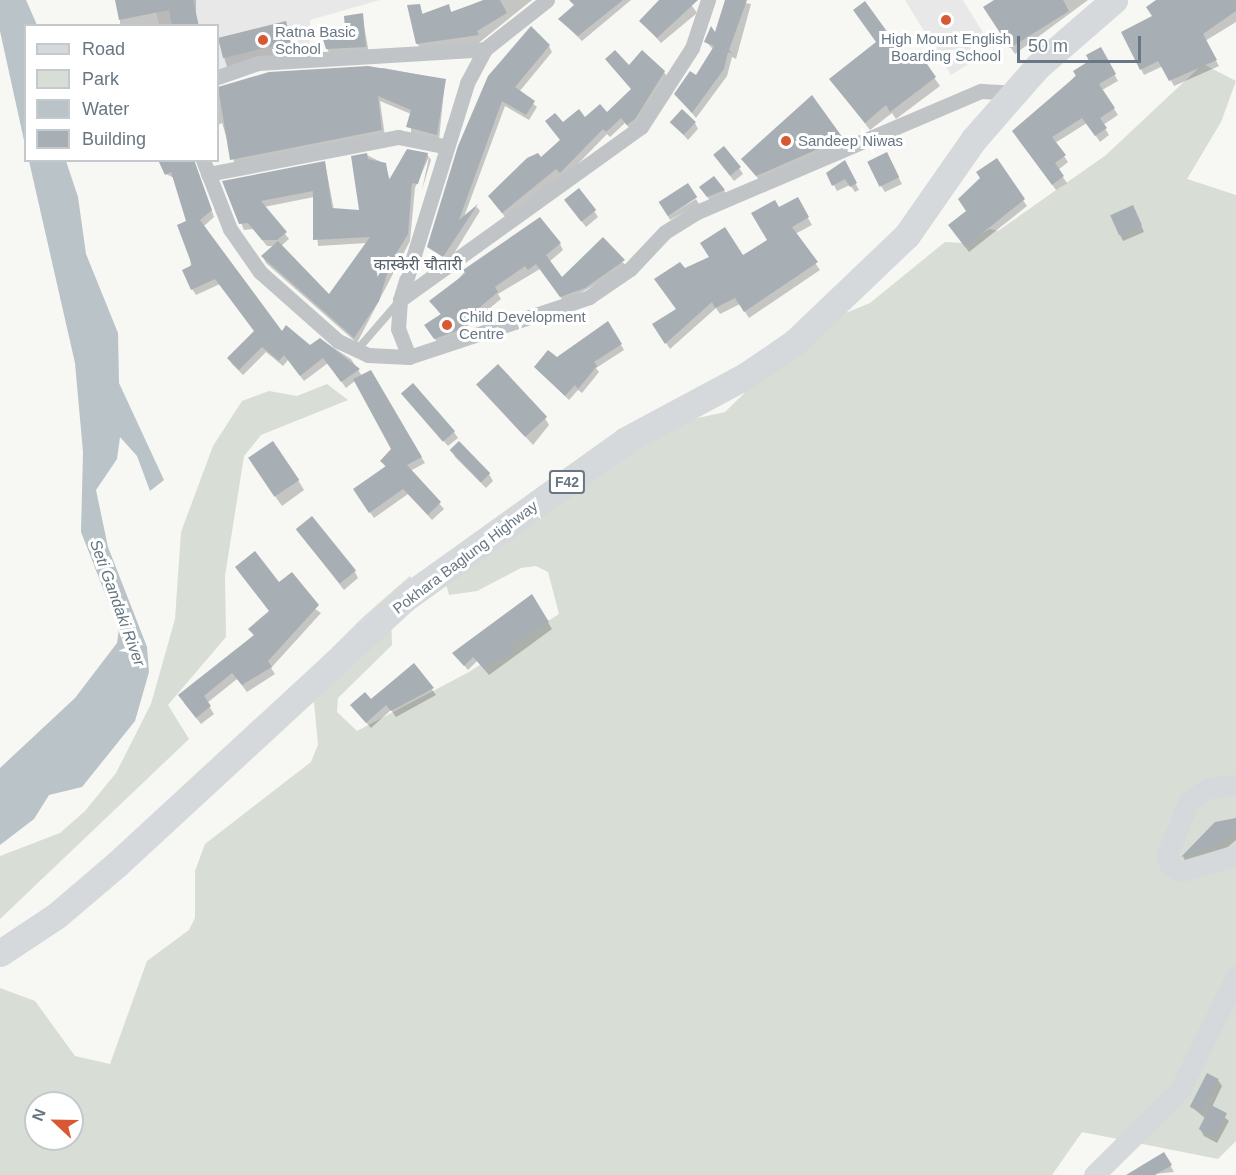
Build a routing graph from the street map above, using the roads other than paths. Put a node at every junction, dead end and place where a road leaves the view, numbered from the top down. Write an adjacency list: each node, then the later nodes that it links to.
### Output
1 (547, 0): 4 (street)
2 (708, 0): 9 (street)
3 (1114, 0): 6 (highway, Pokhara Baglung Highway / F42)
4 (485, 49): 5 (street); 7 (street)
5 (219, 77)
6 (1014, 93): 11 (street); 14 (highway, Pokhara Baglung Highway / F42)
7 (444, 146): 8 (street); 9 (street)
8 (206, 167): 10 (street)
9 (400, 300): 10 (lane); 11 (street)
10 (357, 350): 11 (street)
11 (409, 357)
12 (1236, 785): 13 (street)
13 (1236, 855)
14 (0, 954)
15 (1236, 976): 16 (street)
16 (1094, 1175)

